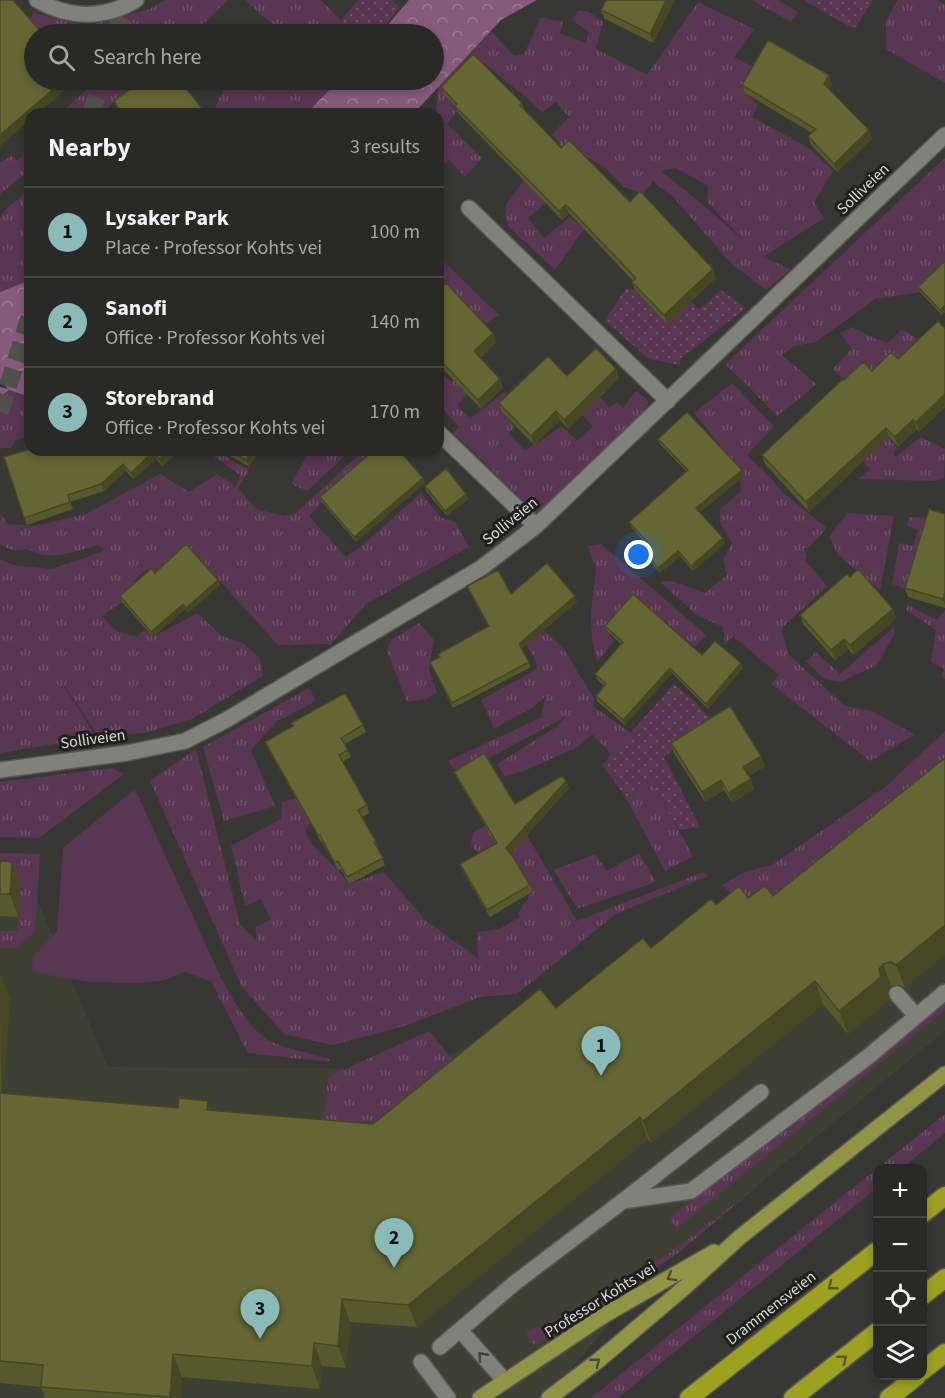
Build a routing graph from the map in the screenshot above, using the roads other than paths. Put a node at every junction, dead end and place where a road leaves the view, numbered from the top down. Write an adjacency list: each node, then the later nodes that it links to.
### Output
1 (37, 0): 2 (street)
2 (136, 0)
3 (945, 135): 5 (street, Solliveien)
4 (469, 208): 5 (street)
5 (668, 400): 7 (street, Solliveien)
6 (444, 438): 7 (street)
7 (536, 526): 8 (street, Solliveien)
8 (0, 770)
9 (945, 992): 11 (street)
10 (897, 994): 11 (street)
11 (916, 1016): 15 (street)
12 (945, 1074): 17 (main road, Professor Kohts vei)
13 (761, 1092): 15 (street)
14 (945, 1196): 16 (highway)
15 (623, 1201): 21 (street)
16 (927, 1210)
17 (740, 1238): 28 (main road, Professor Kohts vei, one-way to 28); 31 (main road, Professor Kohts vei, one-way to 17)
18 (873, 1254): 32 (highway, Drammensveien, one-way to 32)
19 (945, 1278): 20 (highway)
20 (927, 1292)
21 (460, 1330): 23 (street); 28 (street, one-way to 21)
22 (873, 1335): 33 (highway, one-way to 22)
23 (440, 1347)
24 (945, 1353): 26 (highway)
25 (421, 1362): 29 (street)
26 (927, 1367)
27 (912, 1380): 34 (highway)
28 (505, 1381): 30 (main road, Professor Kohts vei)
29 (448, 1398)
30 (480, 1398)
31 (549, 1398)
32 (689, 1398)
33 (793, 1398)
34 (889, 1398)

